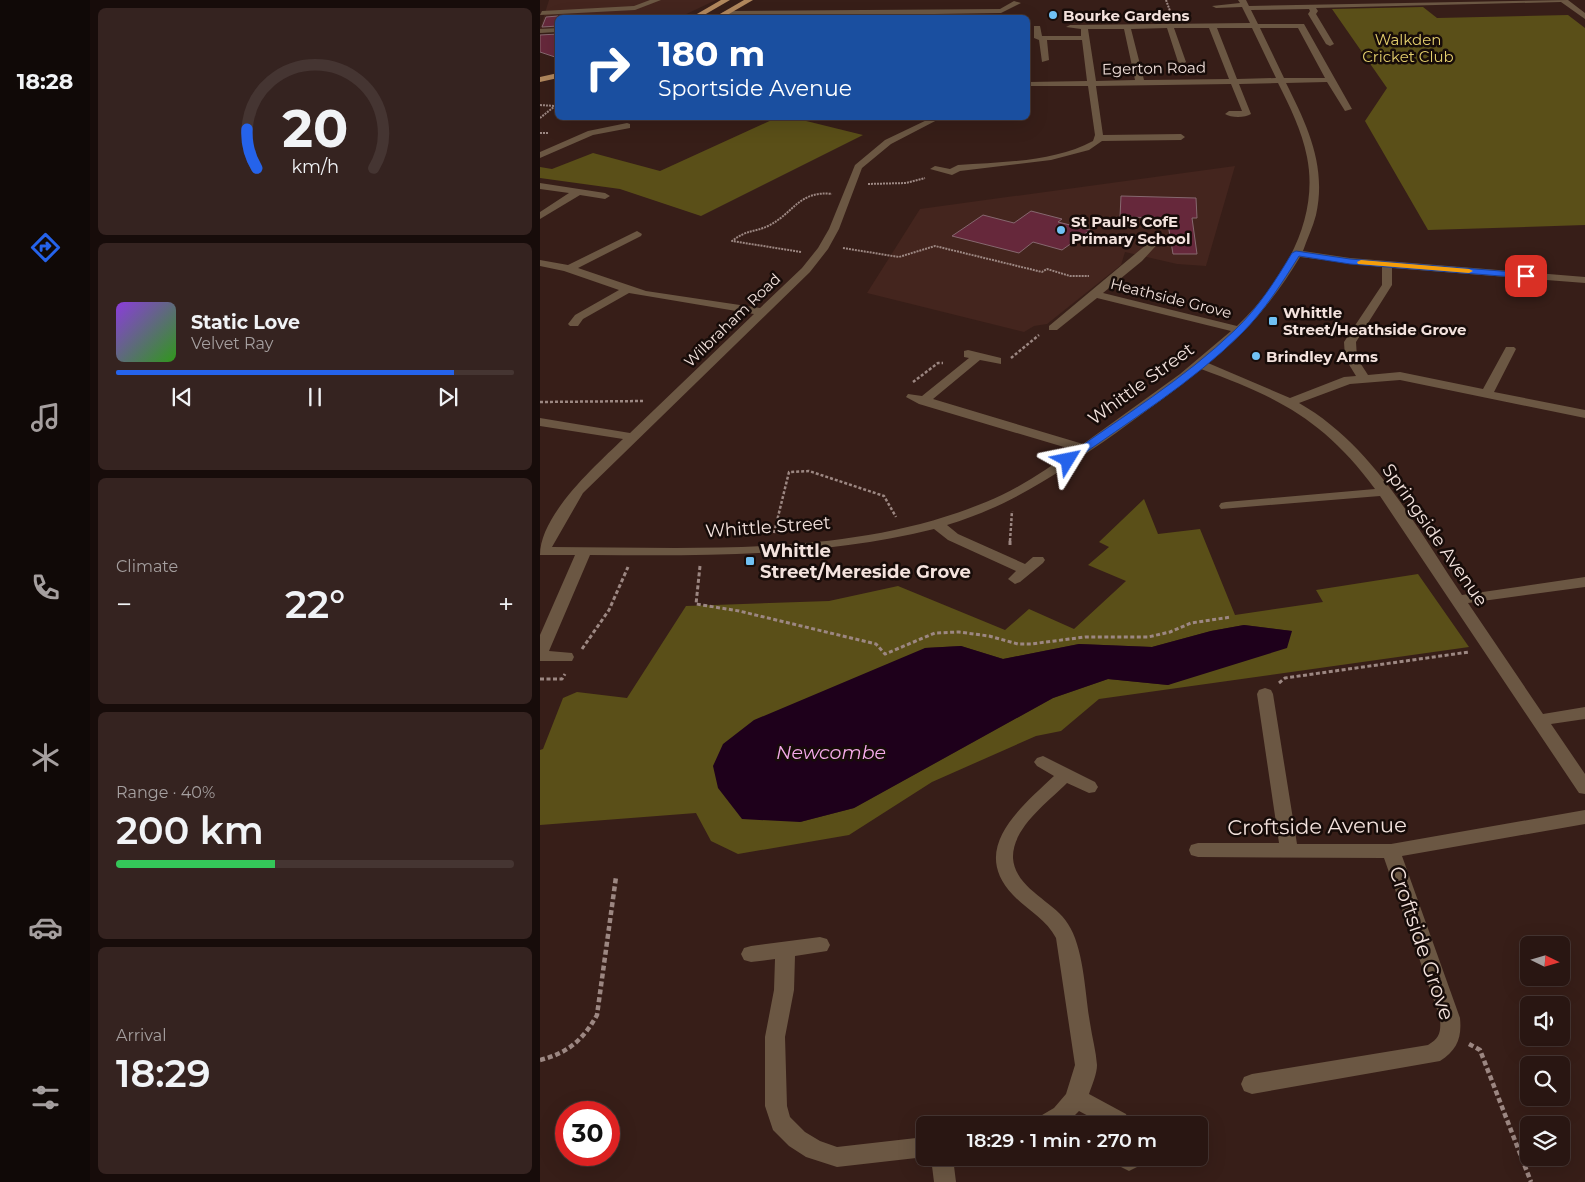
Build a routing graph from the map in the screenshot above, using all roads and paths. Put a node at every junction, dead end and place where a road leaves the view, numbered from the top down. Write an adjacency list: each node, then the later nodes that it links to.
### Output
1 (657, 0): 10 (street)
2 (726, 0): 13 (main road)
3 (749, 0): 11 (main road)
4 (1563, 0): 9 (street); 18 (street)
5 (1017, 1): 16 (street); 17 (street)
6 (1244, 4): 7 (street); 8 (street); 23 (street, Whittle Street)
7 (1306, 4): 9 (street); 31 (street)
8 (1216, 6)
9 (1338, 6): 12 (street)
10 (542, 12)
11 (726, 12): 14 (main road); 15 (street)
12 (1343, 13)
13 (699, 15)
14 (721, 15)
15 (904, 15): 16 (street)
16 (929, 15)
17 (1009, 15)
18 (1585, 17)
19 (1161, 18): 21 (street)
20 (1085, 23): 21 (street); 25 (street); 30 (street)
21 (1124, 24): 24 (street); 40 (street)
22 (1212, 25): 23 (street); 24 (street); 41 (street)
23 (1254, 25): 38 (street); 39 (street, Whittle Street)
24 (1170, 26): 33 (street)
25 (1070, 27)
26 (1037, 28): 29 (street)
27 (555, 30): 28 (street)
28 (540, 32)
29 (1043, 38): 30 (street); 32 (street)
30 (1086, 38): 42 (street)
31 (1330, 44)
32 (1045, 60)
33 (1182, 62)
34 (555, 69): 35 (main road)
35 (540, 73)
36 (555, 76): 37 (main road)
37 (540, 80)
38 (1330, 80): 39 (street, Egerton Road); 47 (street)
39 (1281, 81): 41 (street, Egerton Road); 64 (street, Whittle Street)
40 (1140, 82): 41 (street, Egerton Road); 42 (street, Egerton Road)
41 (1234, 82): 48 (street)
42 (1092, 83): 43 (street, Egerton Road); 53 (street)
43 (1030, 84)
44 (540, 105): 45 (path)
45 (555, 105)
46 (555, 106): 49 (path)
47 (1348, 108)
48 (1229, 114)
49 (540, 118)
50 (934, 120): 57 (street, Wilbraham Road)
51 (627, 126): 54 (street)
52 (1181, 137): 53 (street)
53 (1099, 138): 55 (street)
54 (540, 155)
55 (936, 169): 57 (path)
56 (540, 186): 58 (street)
57 (849, 190): 63 (street, Wilbraham Road); 65 (path)
58 (578, 192): 59 (street); 60 (street)
59 (605, 196)
60 (540, 216)
61 (637, 234): 68 (street)
62 (1159, 237): 69 (street, Heathside Grove)
63 (825, 245): 65 (street, Wilbraham Road); 69 (path)
64 (1296, 253): 67 (street); 76 (street, Whittle Street)
65 (817, 255): 73 (street, Wilbraham Road)
66 (540, 263): 68 (street)
67 (1387, 264): 70 (street); 80 (street)
68 (571, 268): 71 (street)
69 (1117, 276): 72 (street, Heathside Grove)
70 (1585, 280)
71 (628, 290): 73 (street); 74 (street)
72 (1094, 294): 75 (street, Heathside Grove); 76 (street, Heathside Grove)
73 (762, 312): 82 (street, Wilbraham Road)
74 (574, 324)
75 (1053, 328): 78 (path)
76 (1240, 330): 79 (street, Whittle Street)
77 (1510, 349): 81 (street)
78 (997, 361): 88 (street)
79 (1201, 365): 84 (street, Springside Avenue); 88 (street, Whittle Street)
80 (1363, 377): 81 (street); 84 (street)
81 (1487, 393): 85 (street)
82 (670, 401): 83 (path); 87 (street, Wilbraham Road)
83 (540, 402)
84 (1290, 402): 89 (street, Springside Avenue)
85 (1585, 414)
86 (540, 422): 87 (street)
87 (632, 438): 97 (street, Wilbraham Road)
88 (1084, 449): 90 (street, Whittle Street)
89 (1384, 492): 91 (street); 102 (street, Springside Avenue)
90 (1002, 500): 92 (street, Whittle Street); 99 (path)
91 (1226, 506)
92 (935, 523): 93 (street, Whittle Street); 99 (street)
93 (905, 532): 94 (street, Whittle Street); 94 (path)
94 (770, 548): 98 (street, Whittle Street)
95 (585, 550): 96 (street, Whittle Street); 97 (street, Whittle Street); 105 (street)
96 (635, 550): 98 (street, Whittle Street); 106 (path)
97 (541, 551)
98 (704, 551): 103 (path)
99 (1009, 562): 100 (street)
100 (1015, 579)
101 (1573, 579): 102 (street)
102 (1459, 600): 104 (street, Springside Avenue)
103 (1231, 617)
104 (1492, 649): 107 (path); 109 (street, Springside Avenue)
105 (540, 655): 106 (street)
106 (566, 657)
107 (1265, 694): 116 (street)
108 (1585, 713): 109 (street)
109 (1539, 720): 113 (street, Springside Avenue)
110 (1043, 762): 111 (street)
111 (1066, 774): 112 (street); 125 (street)
112 (1089, 787)
113 (1585, 788)
114 (1585, 817): 117 (street, Croftside Avenue)
115 (1198, 850): 116 (street, Croftside Avenue)
116 (1289, 851): 117 (street, Croftside Avenue)
117 (1390, 851): 122 (street, Croftside Grove)
118 (616, 876): 123 (path)
119 (820, 945): 120 (street)
120 (785, 950): 121 (street); 128 (street)
121 (751, 954)
122 (1451, 1034): 124 (street, Croftside Grove); 131 (path)
123 (540, 1060)
124 (1252, 1084)
125 (1076, 1098): 126 (street); 127 (street)
126 (1058, 1116)
127 (1109, 1116)
128 (916, 1148)
129 (943, 1166): 130 (street)
130 (945, 1182)
131 (1531, 1182)

